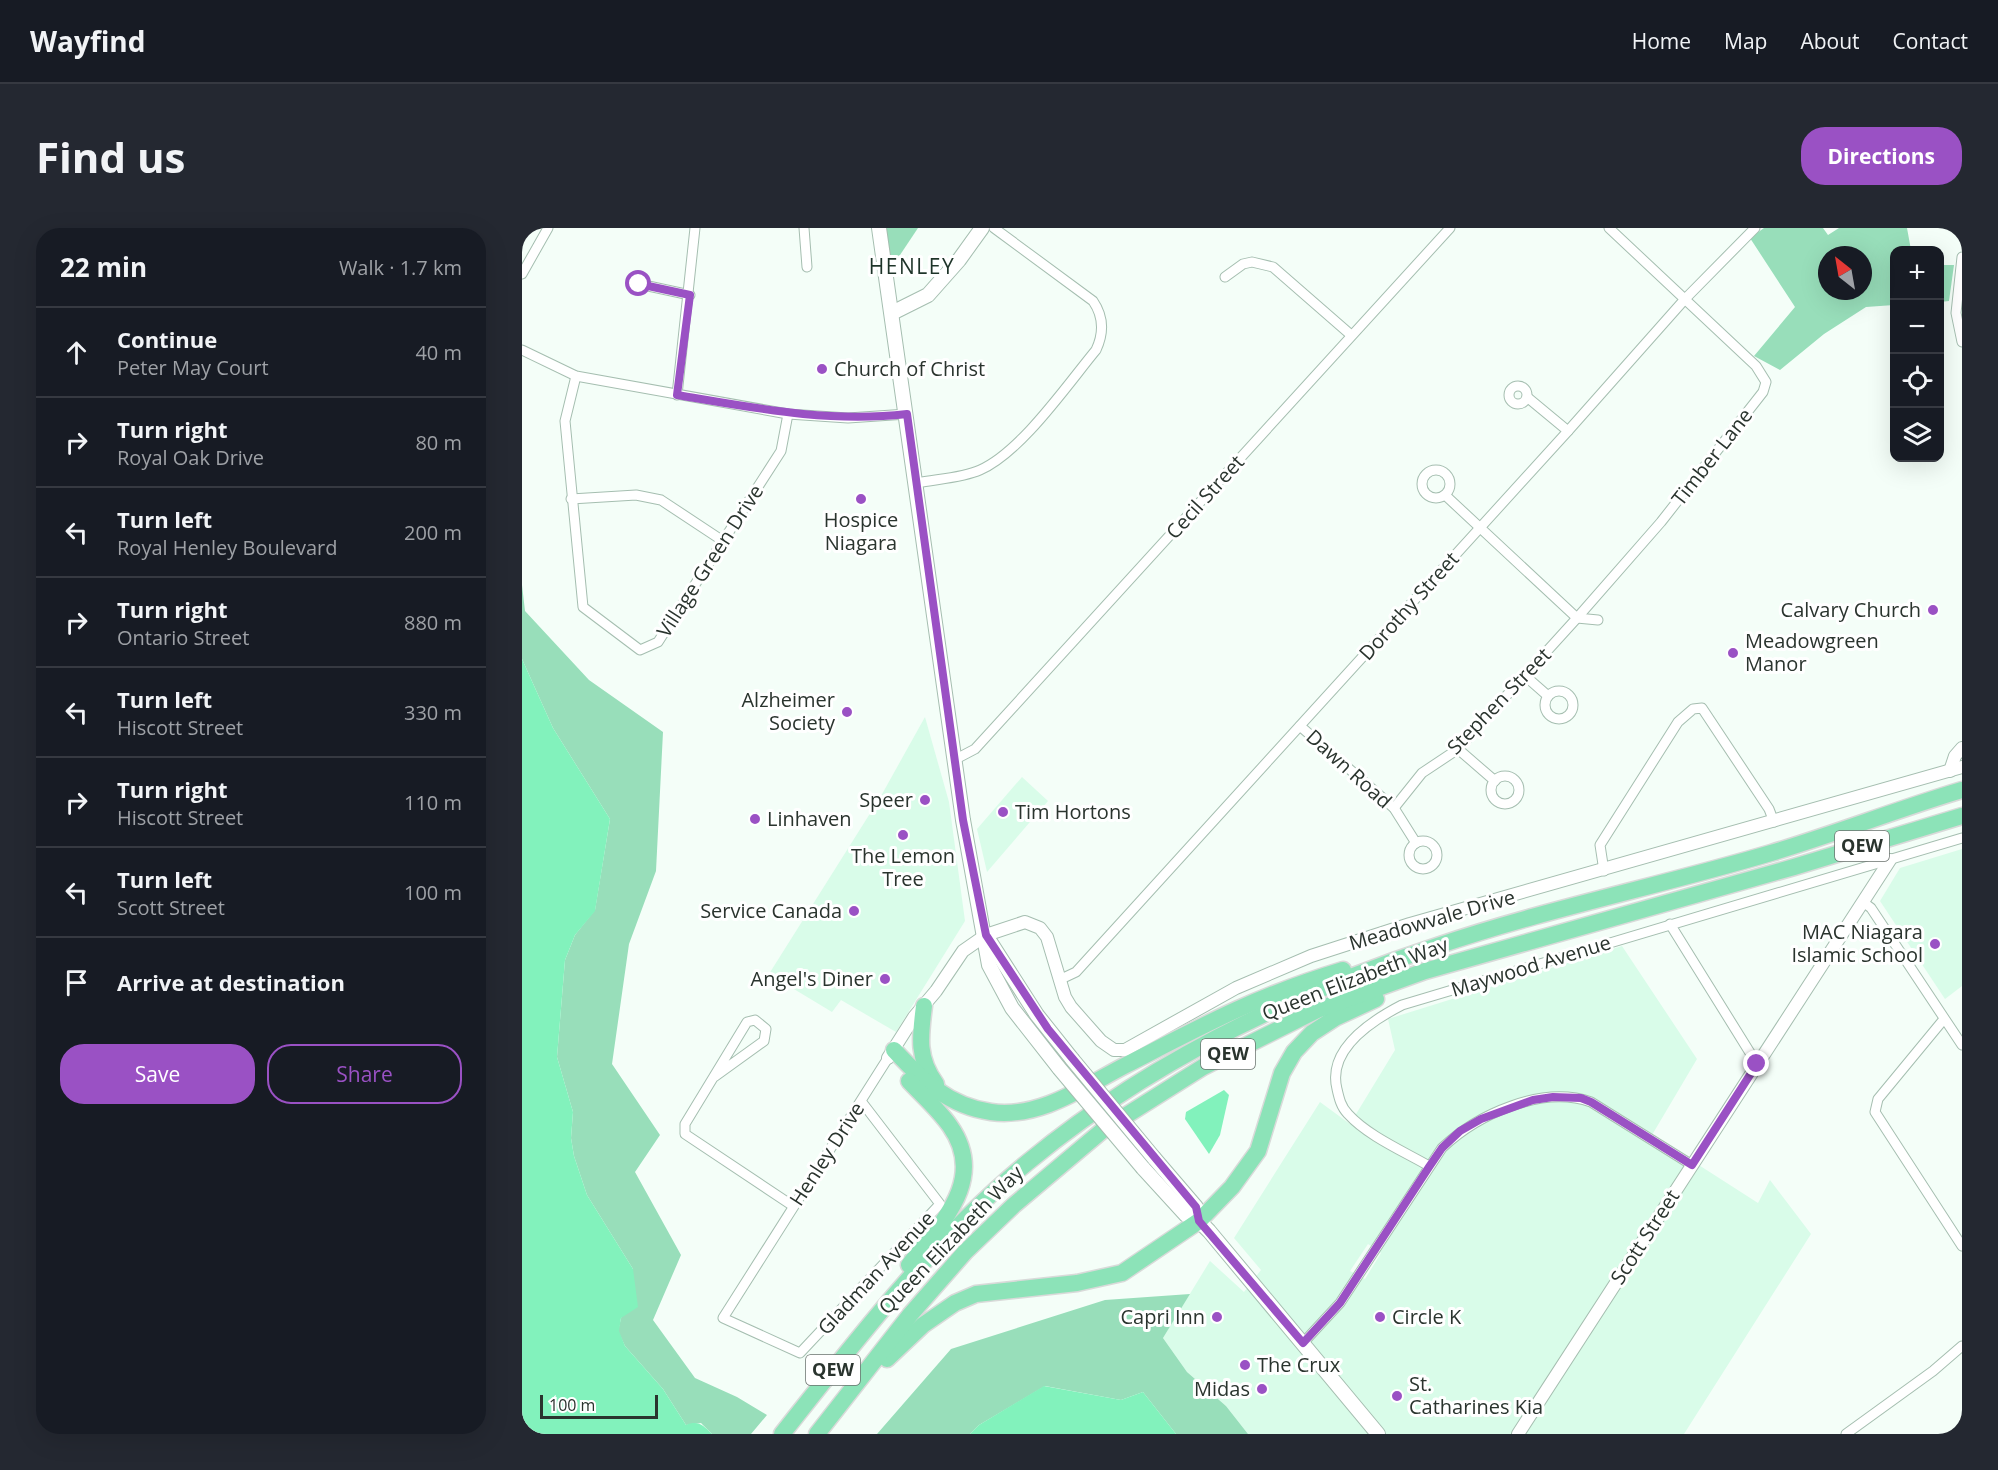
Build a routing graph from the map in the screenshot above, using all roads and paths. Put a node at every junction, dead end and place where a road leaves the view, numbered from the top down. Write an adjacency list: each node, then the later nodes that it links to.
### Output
1 (548, 228): 12 (street)
2 (695, 228): 15 (street)
3 (804, 228): 11 (street)
4 (879, 228): 17 (main road)
5 (982, 228): 17 (main road)
6 (994, 228): 27 (street)
7 (1450, 228): 18 (street, Cecil Street)
8 (1609, 228): 16 (street, Timber Lane)
9 (1755, 228): 16 (street, Dorothy Street)
10 (1962, 257): 19 (street)
11 (807, 267)
12 (522, 274)
13 (1225, 277): 18 (street)
14 (639, 284): 15 (street)
15 (690, 295): 22 (street)
16 (1685, 299): 26 (street, Dorothy Street); 32 (street, Timber Lane)
17 (892, 314): 25 (main road)
18 (1351, 335): 39 (street, Cecil Street)
19 (1962, 342)
20 (522, 350): 21 (street)
21 (576, 376): 22 (street); 29 (street, Village Green Drive)
22 (677, 395): 24 (street)
23 (1527, 397): 26 (street)
24 (788, 414): 25 (street); 31 (street, Village Green Drive)
25 (907, 414): 27 (main road)
26 (1568, 431): 30 (street, Dorothy Street)
27 (917, 483): 39 (main road)
28 (1444, 495): 30 (street)
29 (571, 499): 31 (street); 31 (street, Village Green Drive)
30 (1479, 529): 32 (street); 36 (street, Dorothy Street)
31 (723, 541)
32 (1577, 618): 33 (street); 34 (street, Stephen Street)
33 (1598, 620)
34 (1524, 675): 35 (street); 38 (street, Stephen Street)
35 (1548, 696)
36 (1300, 726): 43 (street, Dawn Road); 55 (street, Dorothy Street)
37 (1962, 748): 40 (street)
38 (1458, 749): 41 (street); 43 (street, Stephen Street)
39 (956, 759): 53 (main road)
40 (1956, 769): 45 (street, Meadowvale Drive)
41 (1495, 781)
42 (1962, 790): 54 (highway, Queen Elizabeth Way / QEW)
43 (1394, 808): 47 (street, Dawn Road)
44 (1962, 816): 50 (highway, Queen Elizabeth Way / QEW)
45 (1774, 822): 49 (street, Meadowvale Drive); 49 (street)
46 (1962, 838): 48 (street, Maywood Avenue)
47 (1416, 843)
48 (1890, 860): 51 (street, Scott Street); 52 (street, Maywood Avenue)
49 (1604, 871): 55 (street, Meadowvale Drive)
50 (1763, 875): 67 (highway); 74 (highway, Queen Elizabeth Way / QEW)
51 (1863, 902): 57 (street); 60 (street, Scott Street)
52 (1670, 924): 60 (street); 65 (street, Maywood Avenue)
53 (986, 935): 55 (street, Meadowvale Drive); 56 (street, Henley Drive); 67 (main road, bridge); 67 (main road, bridge)
54 (1437, 945): 63 (highway); 69 (highway, Queen Elizabeth Way / QEW)
55 (1059, 980)
56 (924, 1006): 59 (street, Henley Drive); 63 (highway)
57 (1944, 1019): 58 (street); 68 (street)
58 (1962, 1045)
59 (891, 1054): 62 (street, Henley Drive); 63 (highway); 69 (highway)
60 (1757, 1064): 64 (street, Scott Street)
61 (714, 1077): 61 (street); 66 (street)
62 (861, 1101): 66 (street, Henley Drive); 72 (street, Gladman Avenue)
63 (960, 1104)
64 (1692, 1165): 65 (street); 76 (street, Scott Street)
65 (1429, 1167): 70 (street)
66 (794, 1206): 72 (street, Henley Drive)
67 (1199, 1221): 70 (main road); 74 (highway)
68 (1962, 1246)
69 (873, 1320): 73 (highway, Queen Elizabeth Way / QEW)
70 (1303, 1343): 75 (main road)
71 (1962, 1346): 77 (street)
72 (795, 1351)
73 (782, 1434)
74 (817, 1434)
75 (1378, 1434)
76 (1518, 1434)
77 (1846, 1434)

